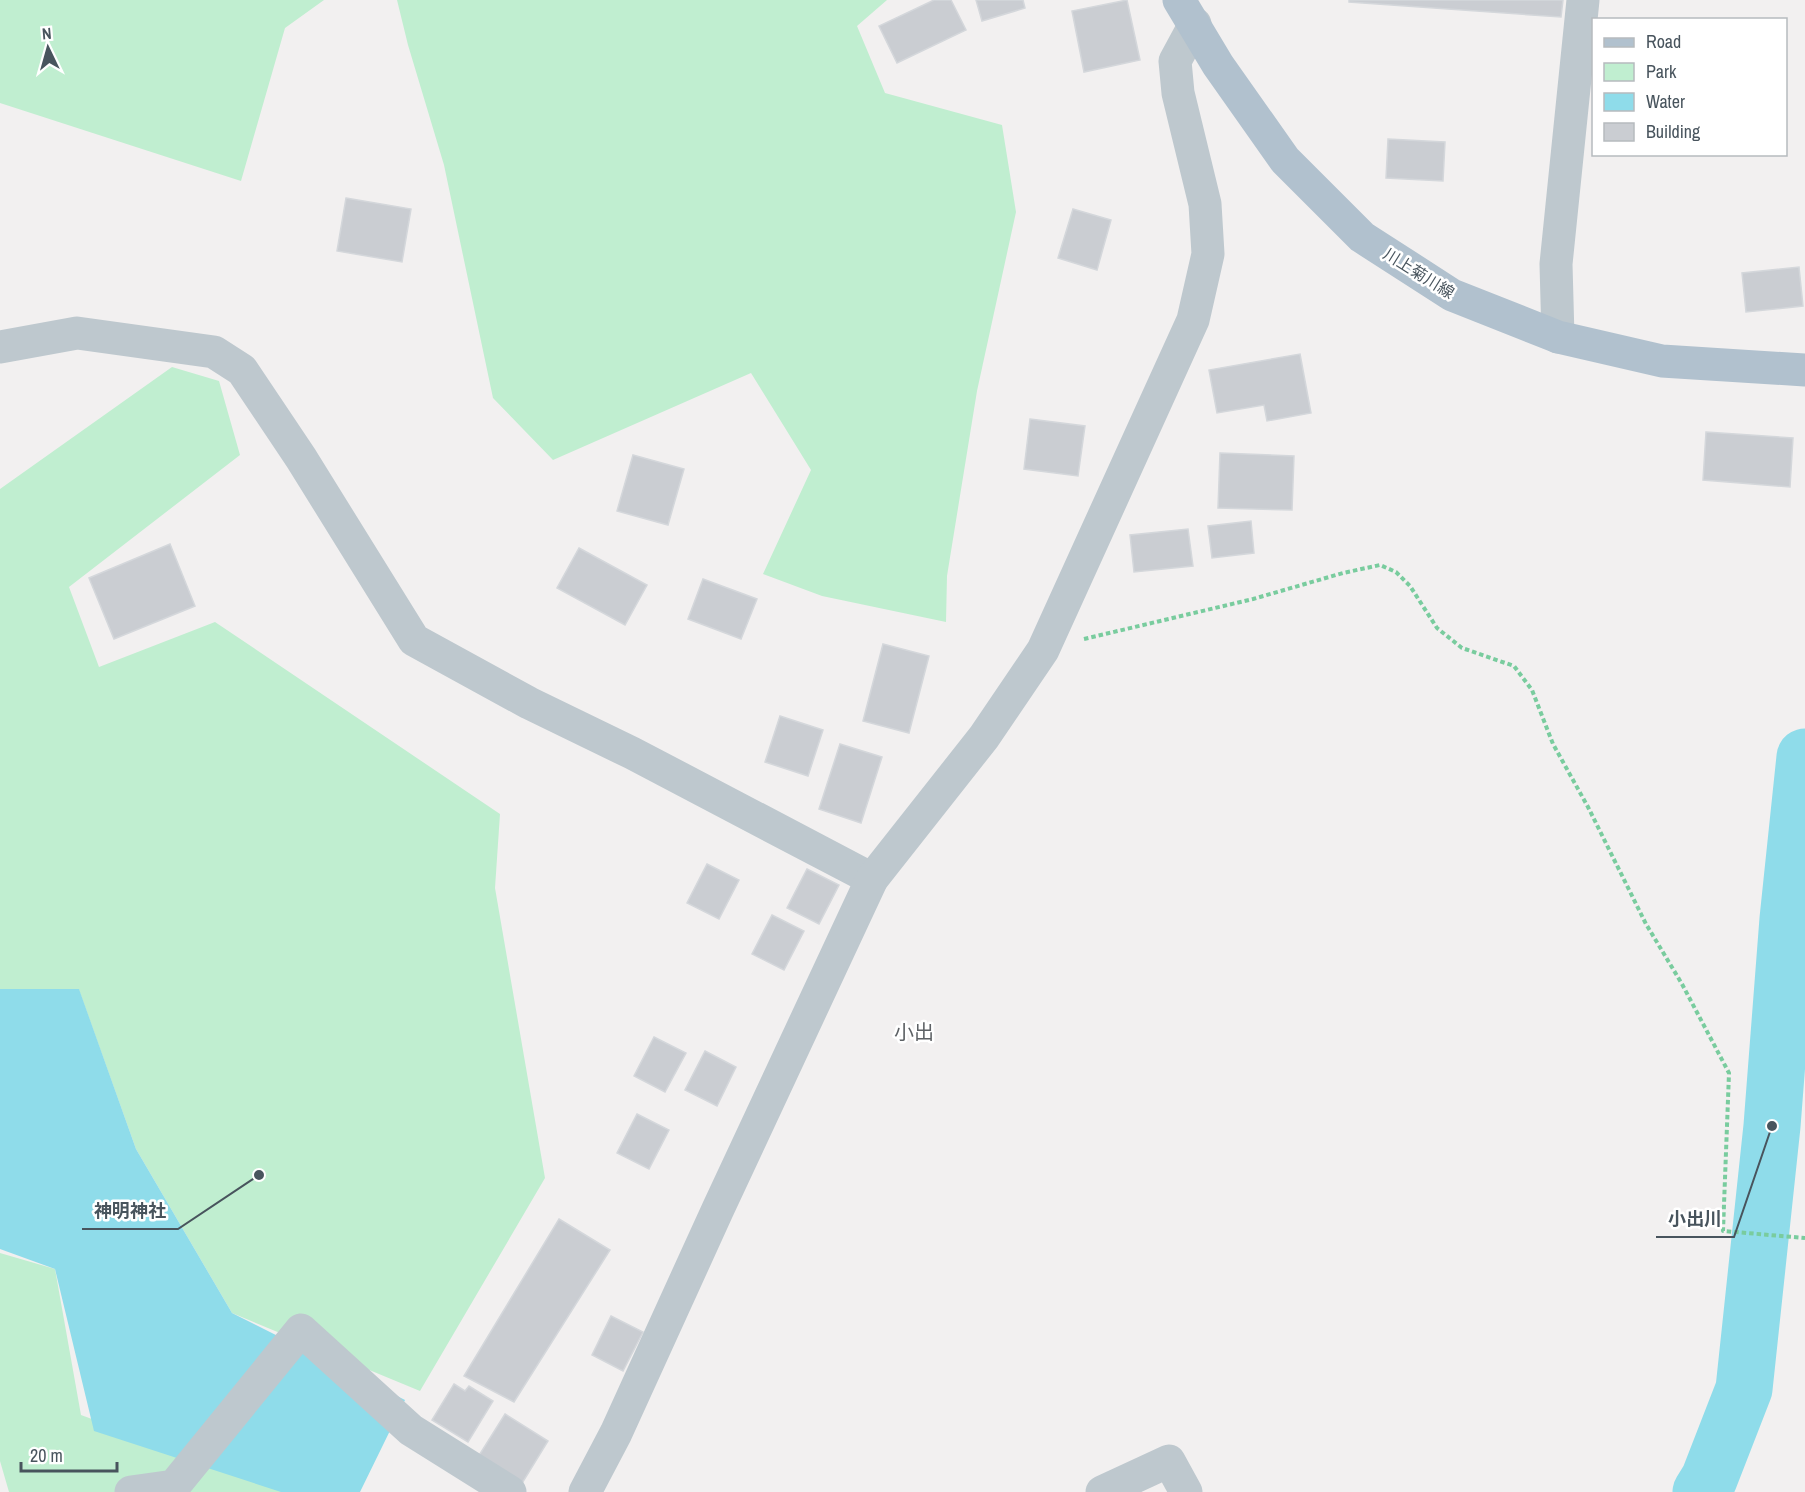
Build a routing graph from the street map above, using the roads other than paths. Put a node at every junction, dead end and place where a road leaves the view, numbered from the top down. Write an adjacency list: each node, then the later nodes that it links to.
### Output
1 (1583, 0): 3 (street)
2 (1187, 12): 3 (main road, 川上菊川線); 6 (street)
3 (1558, 337): 5 (main road, 川上菊川線)
4 (0, 347): 6 (street)
5 (1805, 370)
6 (872, 879): 9 (street)
7 (131, 1492): 8 (street)
8 (510, 1492)
9 (586, 1492)
10 (1102, 1492): 11 (street)
11 (1186, 1492)

